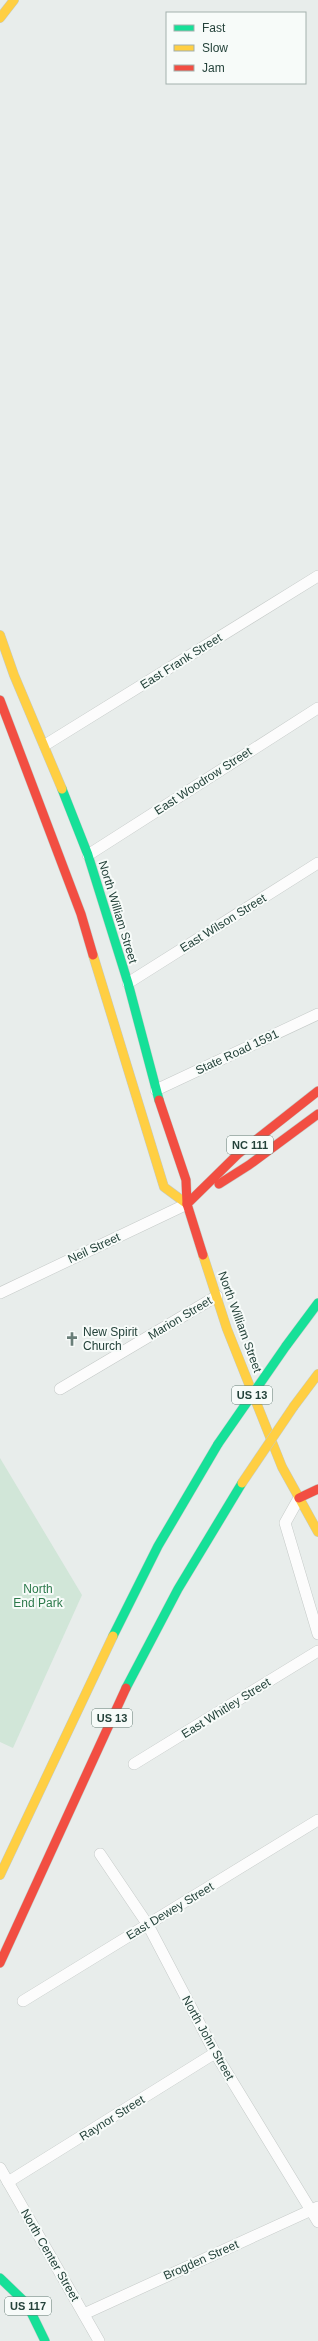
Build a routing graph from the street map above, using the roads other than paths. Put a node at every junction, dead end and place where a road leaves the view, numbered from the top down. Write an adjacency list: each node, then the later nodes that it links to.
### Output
1 (14, 0): 2 (main road)
2 (0, 18)
3 (318, 576): 7 (street, East Frank Street)
4 (0, 635): 7 (main road, North William Street)
5 (0, 700): 15 (main road)
6 (318, 708): 8 (street, East Woodrow Street)
7 (45, 745): 8 (main road, North William Street)
8 (88, 855): 10 (main road, North William Street)
9 (318, 864): 10 (street, East Wilson Street)
10 (128, 983): 12 (main road, North William Street)
11 (318, 1014): 12 (street, State Road 1591)
12 (156, 1090): 15 (main road, North William Street)
13 (318, 1091): 15 (main road, NC 111)
14 (318, 1114): 15 (main road)
15 (187, 1204): 16 (street, Neil Street); 17 (main road, North William Street)
16 (0, 1293)
17 (217, 1296): 20 (street, Marion Street); 22 (main road, North William Street)
18 (318, 1303): 29 (main road, US 13, bridge)
19 (318, 1374): 31 (main road, US 13, bridge)
20 (60, 1389)
21 (318, 1489): 22 (main road)
22 (299, 1498): 23 (main road, North William Street); 24 (street)
23 (318, 1532)
24 (318, 1634)
25 (318, 1651): 26 (street, East Whitley Street)
26 (134, 1764)
27 (318, 1820): 30 (street, East Dewey Street)
28 (100, 1854): 30 (street, North John Street)
29 (0, 1875)
30 (148, 1924): 32 (street, East Dewey Street); 33 (street, North John Street)
31 (0, 1963)
32 (23, 2001)
33 (215, 2053): 35 (street, Raynor Street); 36 (street, North John Street)
34 (0, 2168): 35 (street, North Center Street)
35 (8, 2182): 39 (street, North Center Street)
36 (314, 2209): 37 (street, North John Street); 39 (street, Brogden Street)
37 (318, 2222)
38 (0, 2278): 40 (main road, US 117)
39 (84, 2314): 41 (street, North Center Street)
40 (45, 2341)
41 (99, 2341)

